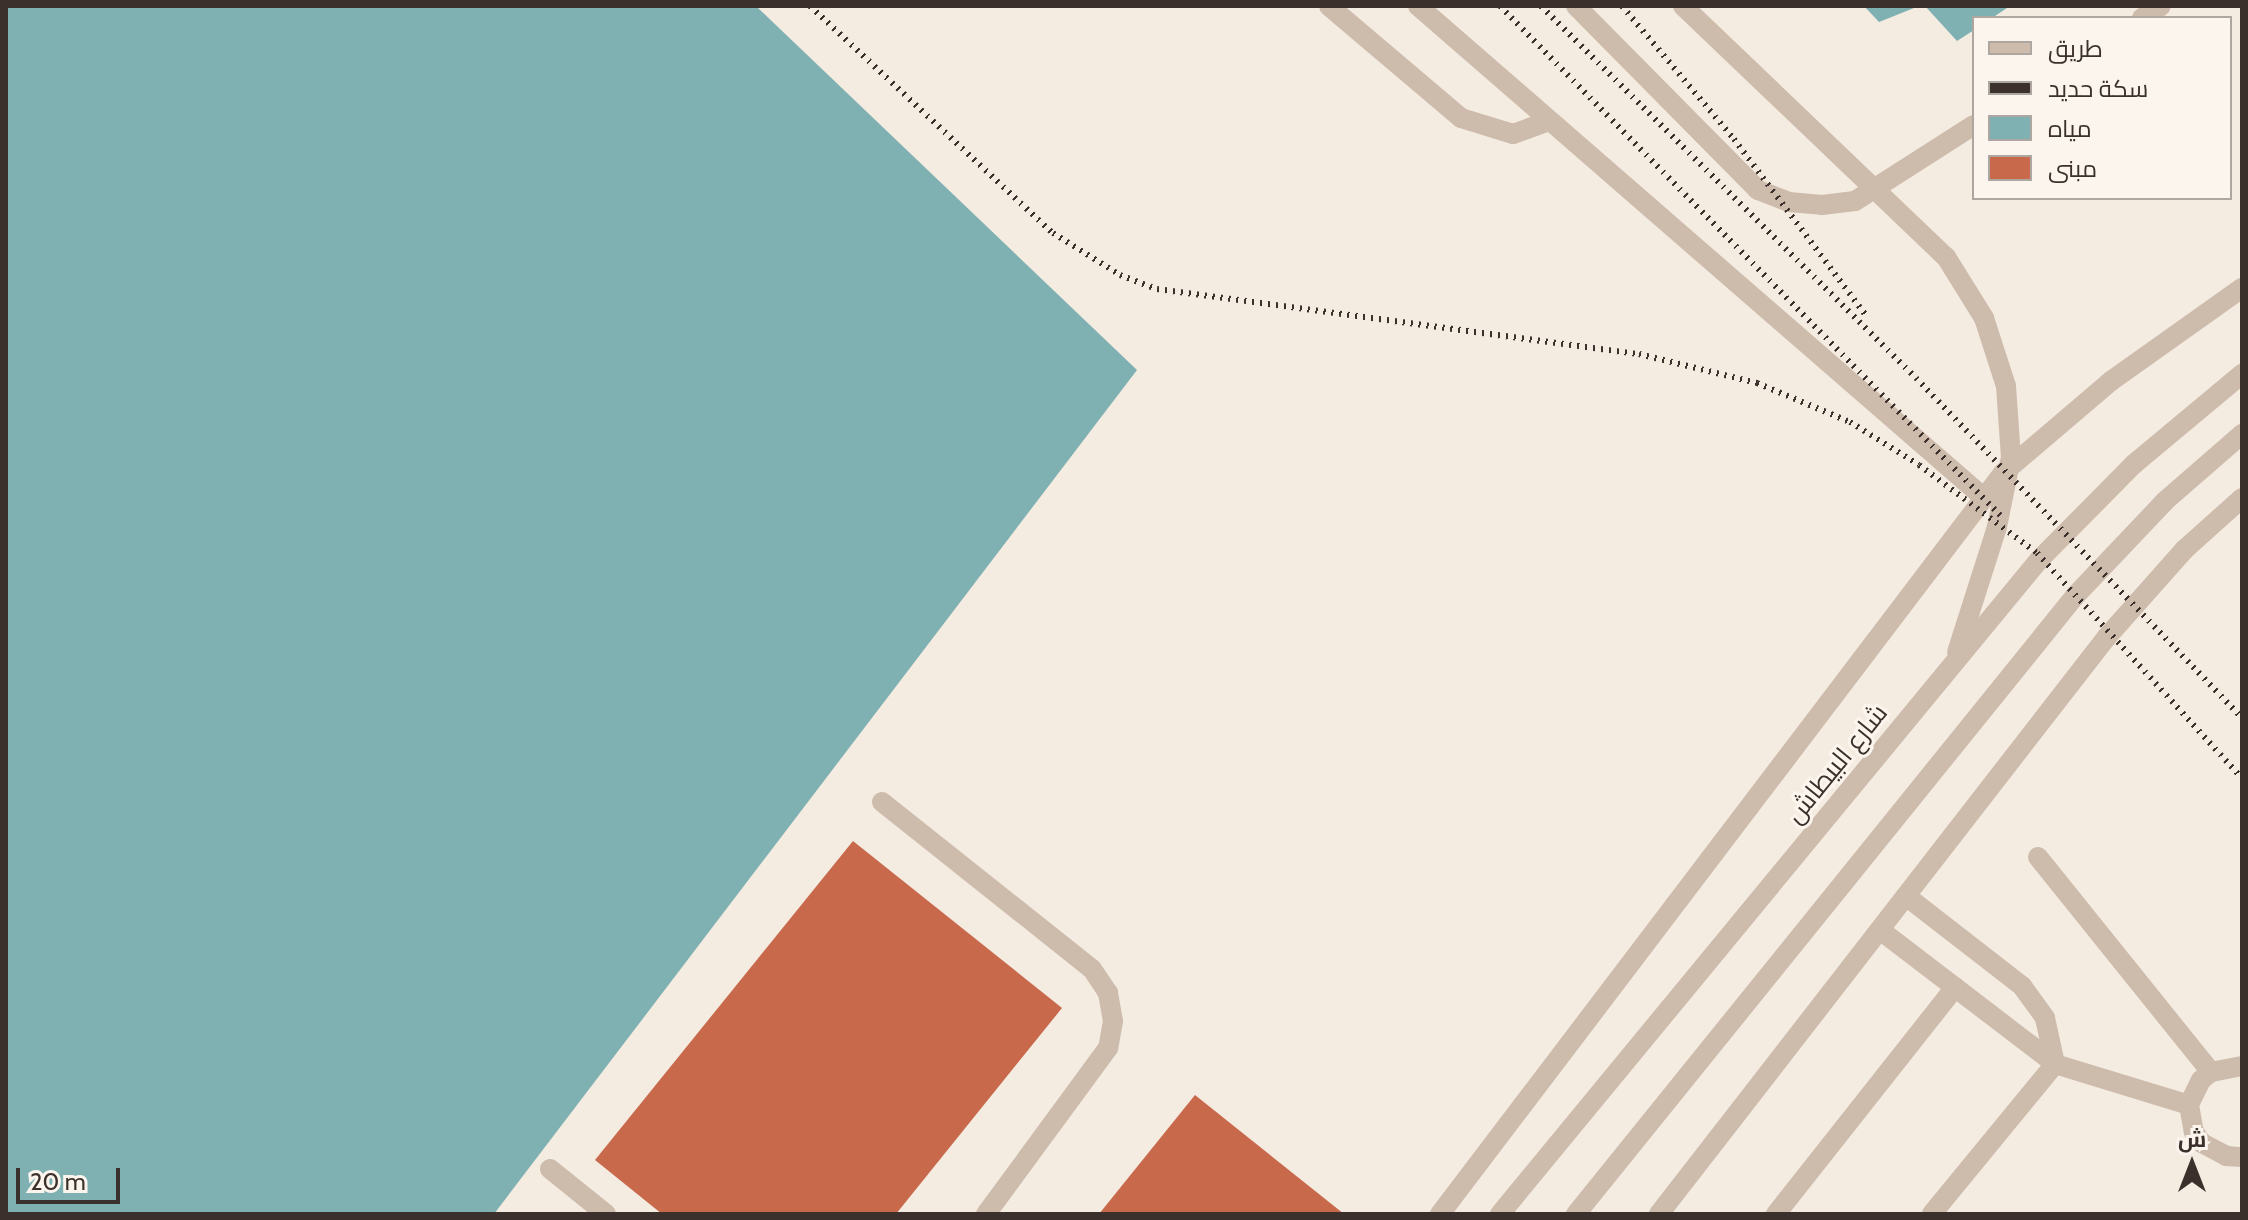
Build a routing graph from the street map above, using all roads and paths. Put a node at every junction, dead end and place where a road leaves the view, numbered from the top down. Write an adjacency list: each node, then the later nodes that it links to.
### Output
1 (1329, 6): 5 (street)
2 (1418, 6): 5 (street)
3 (1576, 6): 6 (street)
4 (1683, 6): 12 (street)
5 (1546, 122): 10 (street)
6 (1972, 126)
7 (2242, 288): 10 (street)
8 (2242, 374): 12 (street, شارع البيطاش)
9 (2242, 434): 28 (street)
10 (1983, 497): 26 (street)
11 (2242, 498): 15 (street)
12 (1954, 664): 27 (street, شارع البيطاش)
13 (882, 802): 25 (street)
14 (2038, 857): 20 (street)
15 (1906, 896): 16 (street); 18 (street)
16 (1880, 930): 17 (street); 29 (street)
17 (1955, 987): 18 (street); 30 (street)
18 (2055, 1064): 21 (street); 31 (street)
19 (2242, 1066): 20 (street)
20 (2211, 1072): 21 (street)
21 (2189, 1105): 22 (street)
22 (2242, 1157)
23 (550, 1169): 24 (street)
24 (606, 1214)
25 (986, 1214)
26 (1440, 1214)
27 (1500, 1214)
28 (1576, 1214)
29 (1659, 1214)
30 (1776, 1214)
31 (1932, 1214)

